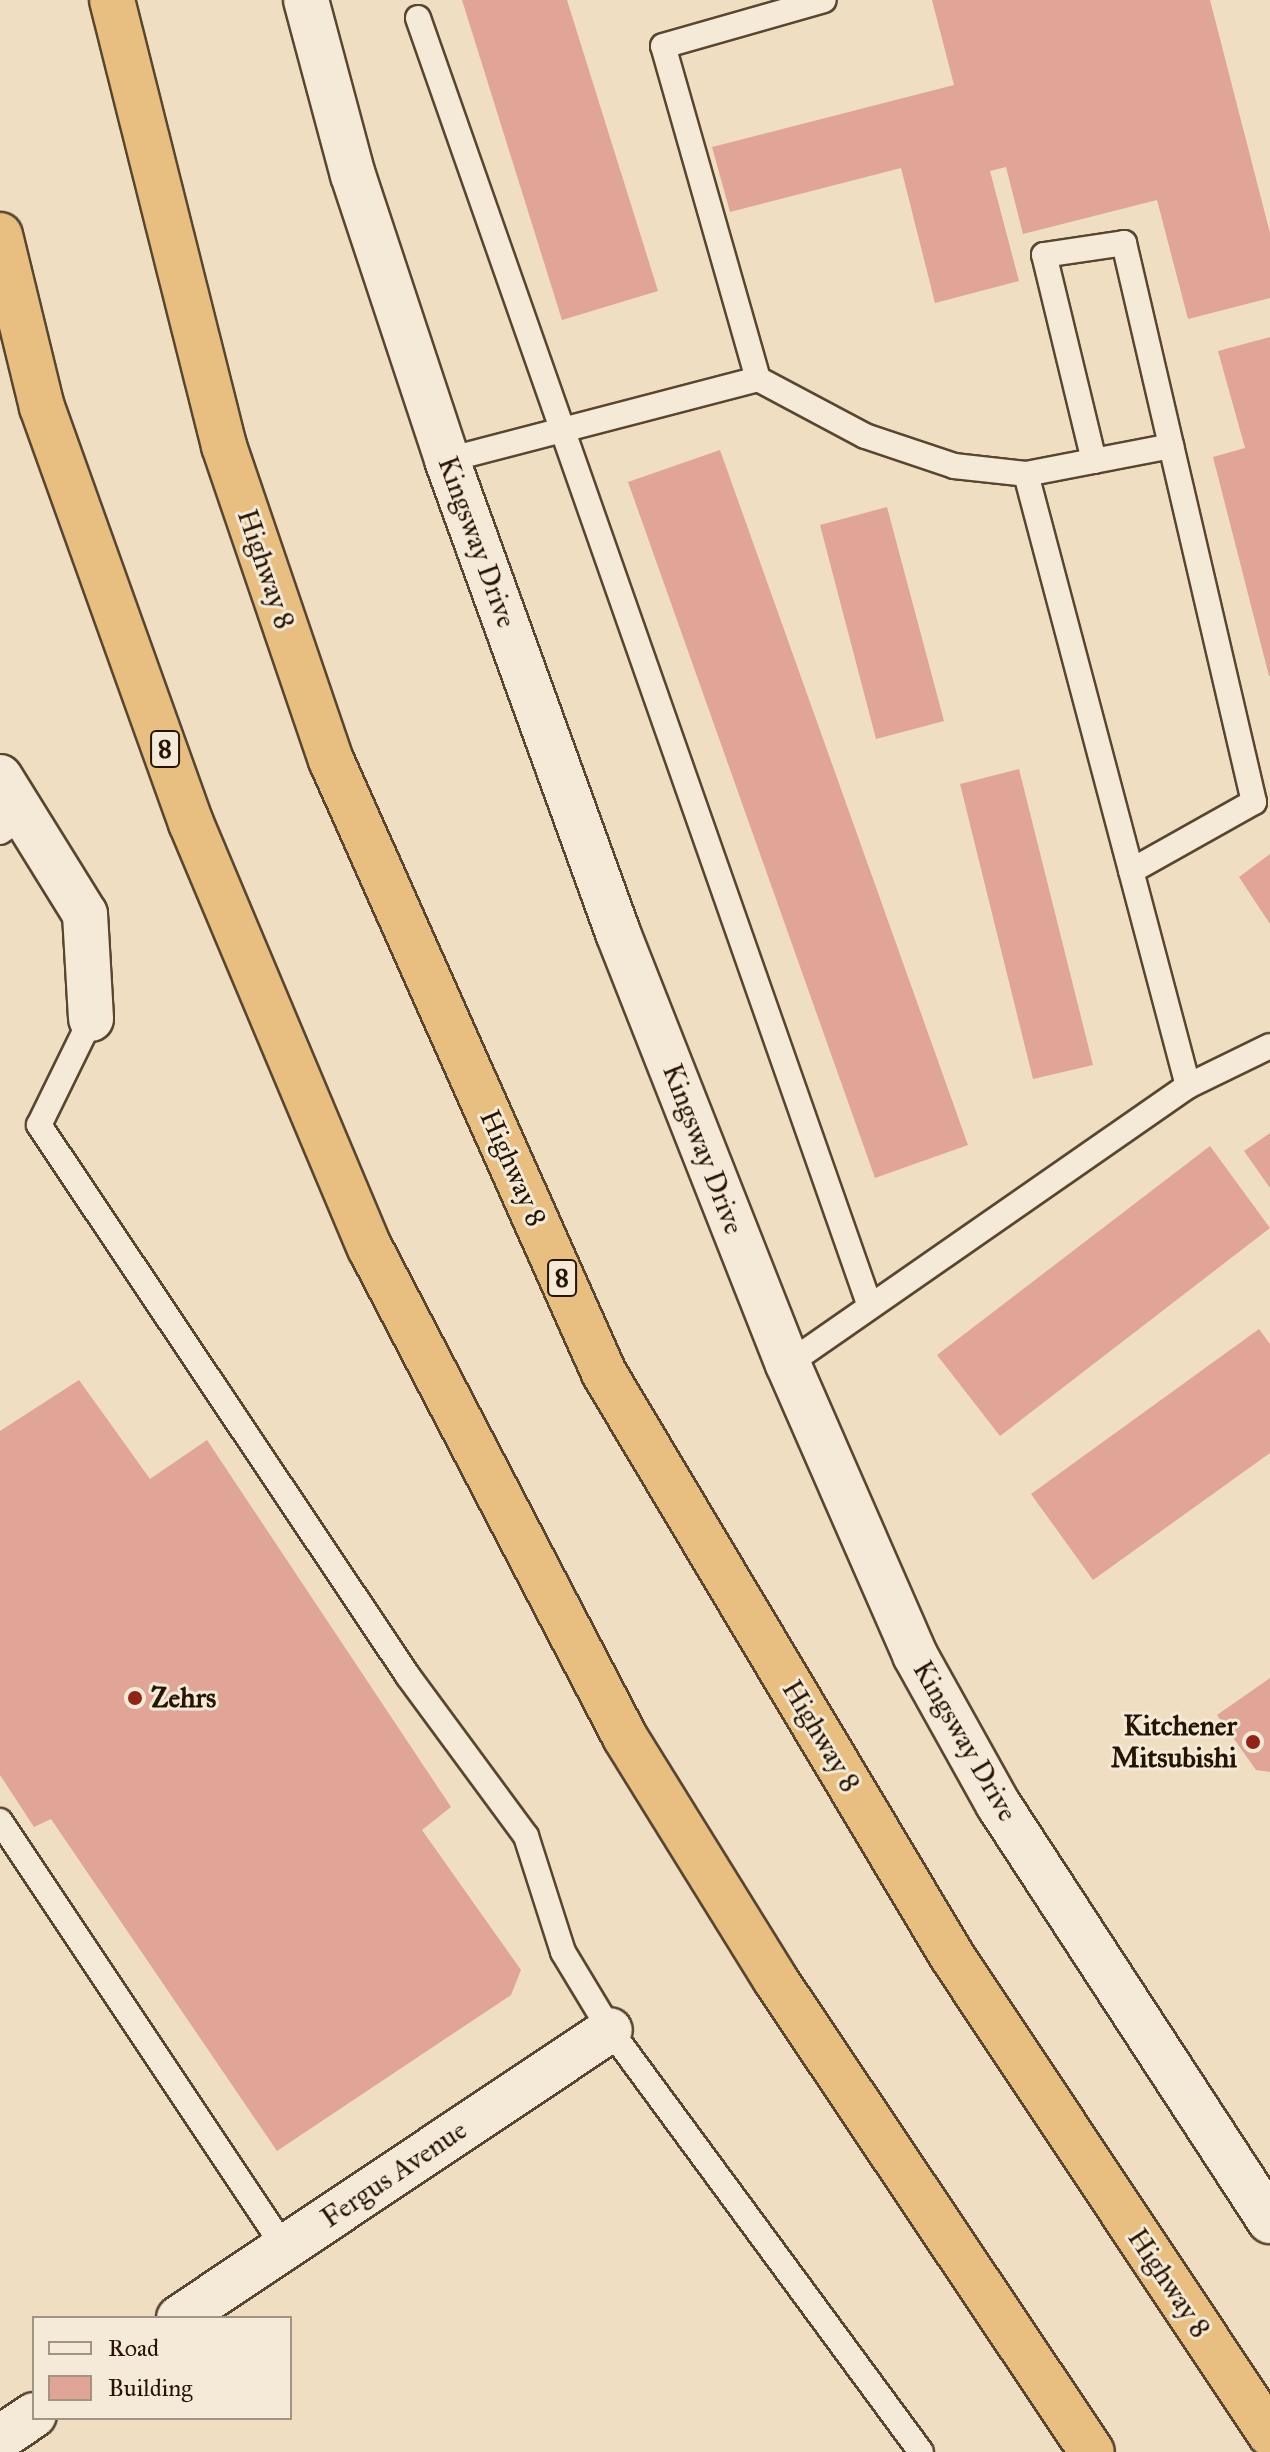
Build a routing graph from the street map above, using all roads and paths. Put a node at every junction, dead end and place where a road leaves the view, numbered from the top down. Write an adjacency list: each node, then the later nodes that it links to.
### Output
1 (112, 0): 26 (highway, Highway 8 / 8)
2 (306, 0): 9 (street, Kingsway Drive)
3 (824, 0): 6 (lane)
4 (418, 18): 7 (lane)
5 (0, 235): 29 (highway, 8)
6 (758, 379): 7 (lane); 11 (lane)
7 (563, 430): 9 (lane); 18 (lane)
8 (1171, 446): 10 (lane); 10 (lane); 14 (lane)
9 (447, 460): 19 (street, Kingsway Drive)
10 (1094, 461): 11 (lane)
11 (1026, 474): 14 (lane)
12 (0, 777): 13 (street)
13 (12, 824): 15 (street)
14 (1131, 871): 17 (lane)
15 (91, 1019): 21 (lane)
16 (1270, 1046): 17 (lane)
17 (1188, 1086): 18 (lane)
18 (869, 1304): 19 (lane)
19 (788, 1364): 22 (street, Kingsway Drive)
20 (0, 1821): 23 (lane)
21 (610, 2030): 23 (street, Fergus Avenue); 28 (lane)
22 (1268, 2214)
23 (284, 2247): 24 (street, Fergus Avenue)
24 (182, 2316)
25 (32, 2416): 27 (street)
26 (1270, 2434)
27 (0, 2438)
28 (921, 2452)
29 (1092, 2452)

